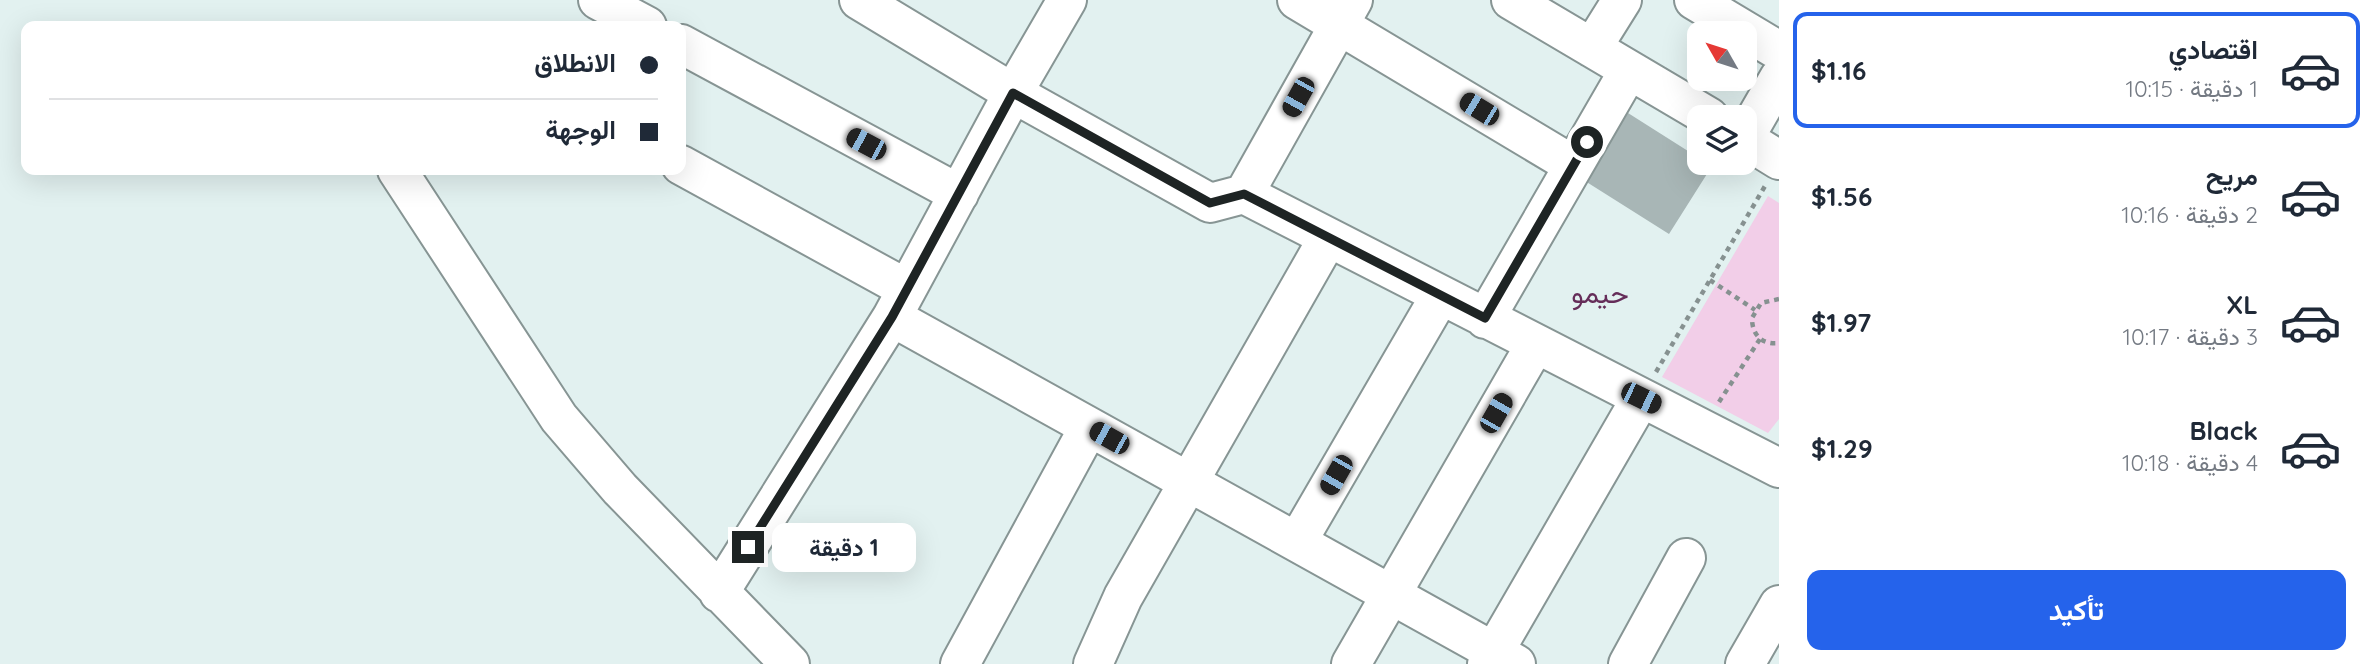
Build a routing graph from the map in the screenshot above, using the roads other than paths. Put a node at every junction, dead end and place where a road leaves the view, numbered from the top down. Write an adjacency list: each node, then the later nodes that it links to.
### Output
1 (598, 0): 9 (street)
2 (859, 0): 15 (street)
3 (1067, 0): 15 (street)
4 (1297, 0): 8 (street)
5 (1511, 0): 11 (street)
6 (1622, 0): 11 (street)
7 (1694, 0): 12 (street)
8 (1346, 12): 19 (street); 24 (street)
9 (638, 21)
10 (686, 47): 23 (street)
11 (1592, 48): 13 (street)
12 (1779, 51)
13 (1629, 70): 16 (street); 19 (street)
14 (1779, 78): 17 (street)
15 (1013, 93): 23 (street); 24 (street)
16 (1689, 105)
17 (1757, 117)
18 (1757, 153): 21 (street)
19 (1573, 165): 28 (street)
20 (686, 168): 27 (street)
21 (1772, 172)
22 (400, 175): 36 (street)
23 (959, 194): 27 (street)
24 (1244, 194): 25 (street)
25 (1328, 238): 26 (street); 33 (street)
26 (1440, 296): 28 (street); 34 (street)
27 (899, 303): 31 (street); 36 (street)
28 (1485, 318): 29 (street)
29 (1535, 345): 30 (street); 37 (street)
30 (1641, 398): 32 (street); 39 (street)
31 (1089, 427): 33 (street); 41 (street)
32 (1779, 468)
33 (1189, 482): 34 (street); 42 (street)
34 (1297, 542): 37 (street)
35 (1686, 558): 44 (street)
36 (719, 593): 40 (street)
37 (1392, 595): 39 (street); 43 (street)
38 (1779, 605): 45 (street)
39 (1499, 660)
40 (790, 664)
41 (960, 664)
42 (1093, 664)
43 (1351, 664)
44 (1628, 664)
45 (1745, 664)

